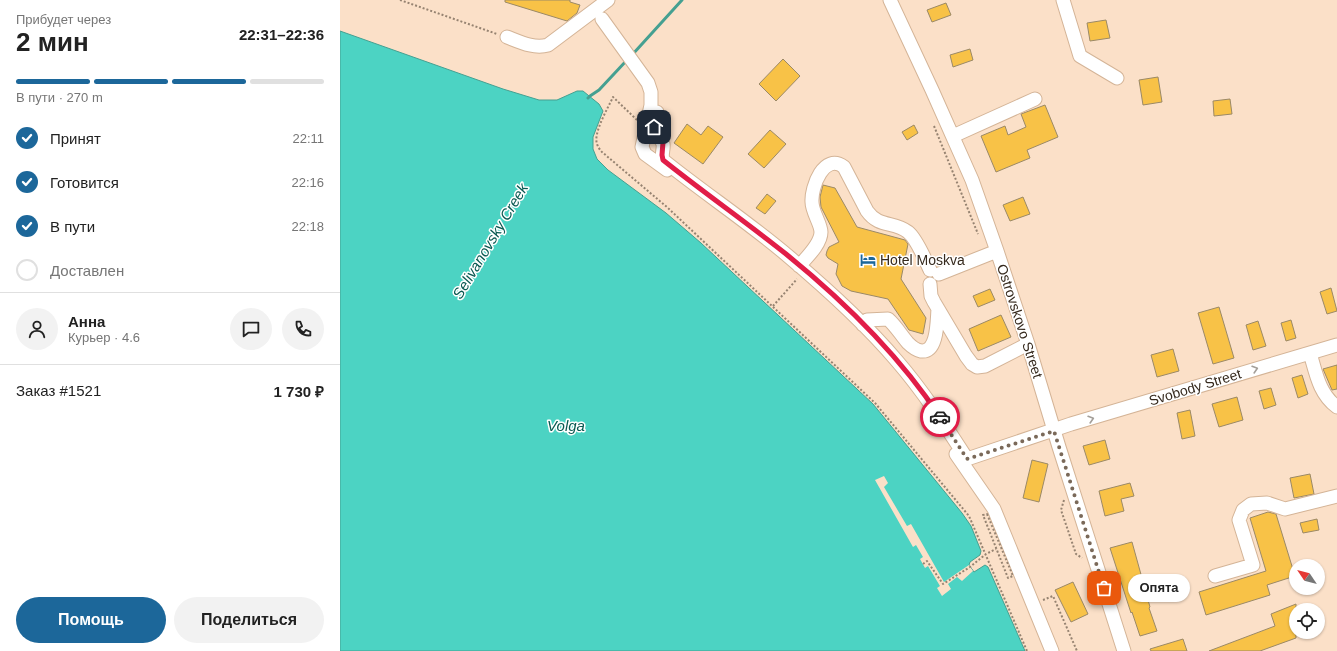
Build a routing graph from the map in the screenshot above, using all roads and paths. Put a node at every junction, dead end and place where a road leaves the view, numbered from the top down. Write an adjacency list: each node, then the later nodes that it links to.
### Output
1 (400, 0): 6 (path)
2 (608, 0): 6 (street)
3 (890, 0): 12 (street, Ostrovskovo Street)
4 (1063, 0): 7 (street)
5 (602, 19): 11 (street)
6 (507, 37)
7 (1117, 78)
8 (1035, 99): 12 (street)
9 (657, 112): 14 (street)
10 (933, 124): 13 (path)
11 (646, 128): 14 (street); 16 (path)
12 (953, 136): 13 (street, Ostrovskovo Street)
13 (992, 253): 15 (street); 19 (street, Ostrovskovo Street)
14 (800, 270): 15 (street); 16 (path); 18 (street); 31 (street)
15 (933, 276): 17 (street)
16 (773, 306): 27 (path)
17 (938, 309): 18 (street); 19 (street)
18 (863, 324): 23 (street, Svobody Street)
19 (1028, 344): 23 (street, Ostrovskovo Street)
20 (1337, 345): 21 (street, Svobody Street)
21 (1310, 352): 22 (street); 23 (street, Svobody Street, one-way to 21)
22 (1337, 408)
23 (1054, 431): 35 (street, Ostrovskovo Street)
24 (1337, 496): 30 (street)
25 (1064, 500): 28 (path)
26 (996, 549): 27 (path)
27 (986, 554): 29 (path); 32 (path)
28 (1087, 561)
29 (923, 564)
30 (1215, 576)
31 (1032, 604): 33 (street); 34 (path)
32 (1027, 651)
33 (1052, 651)
34 (1077, 651)
35 (1124, 651)

